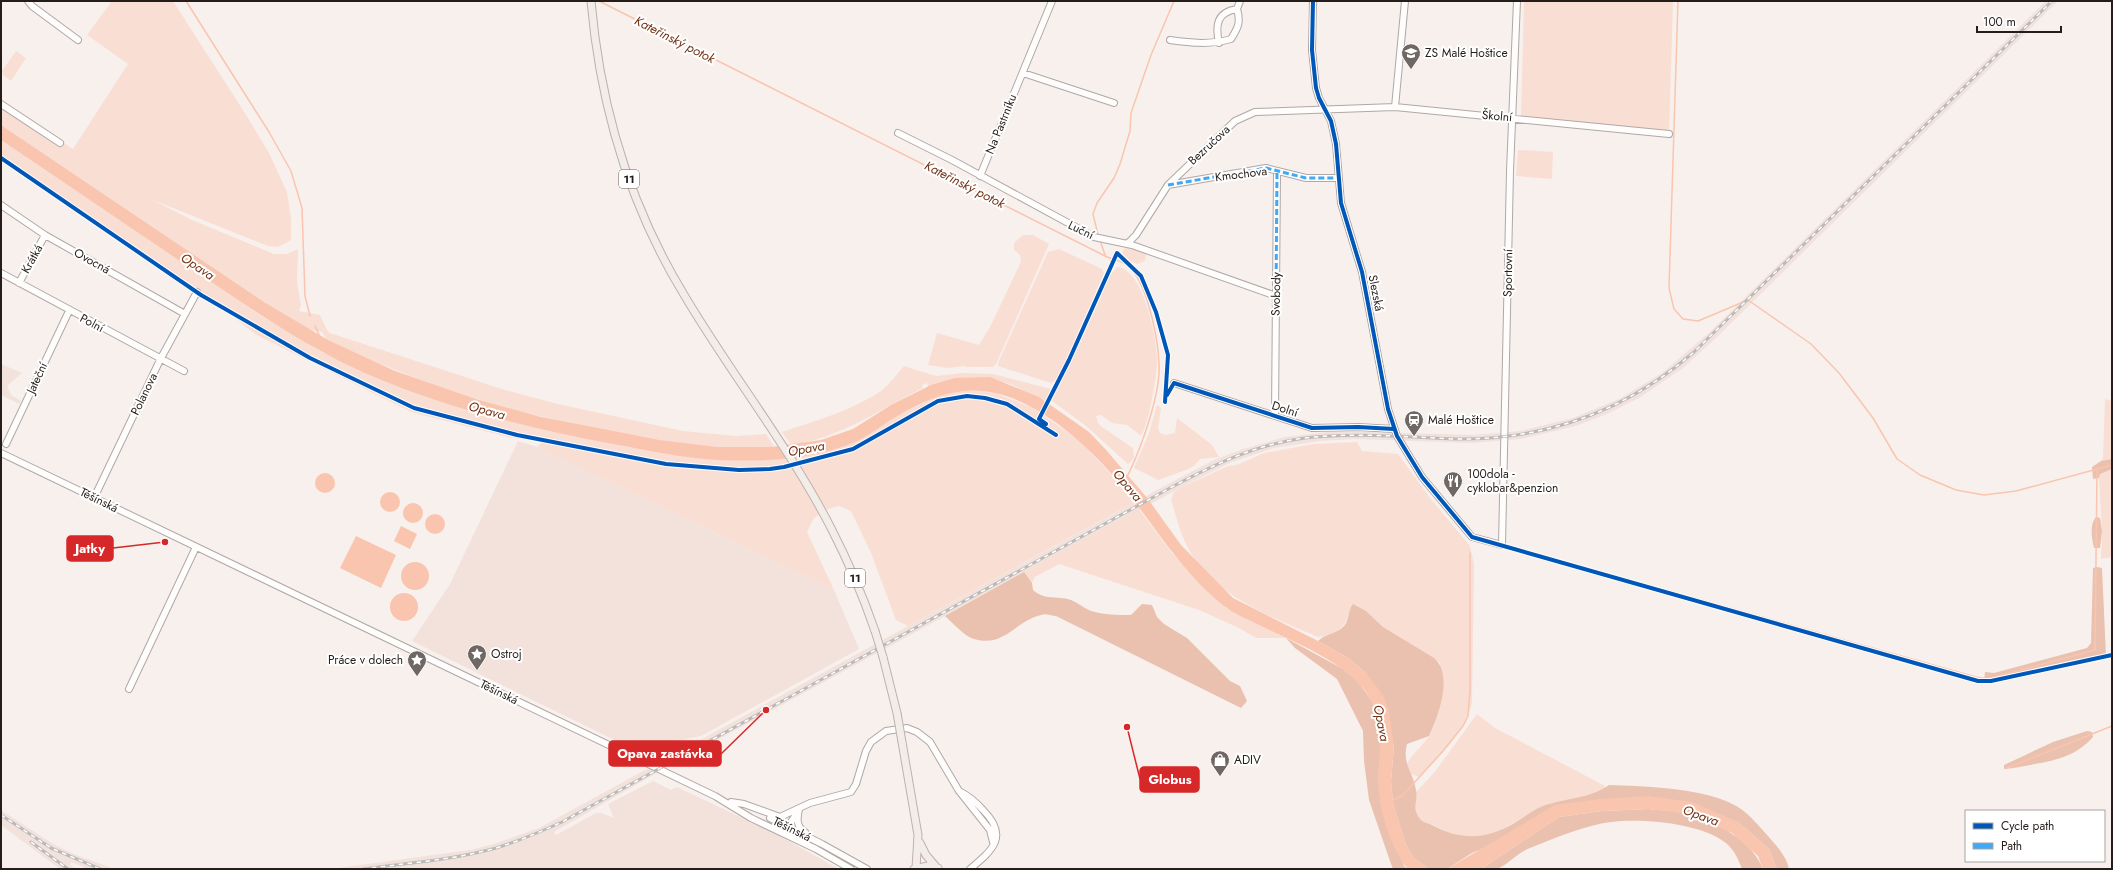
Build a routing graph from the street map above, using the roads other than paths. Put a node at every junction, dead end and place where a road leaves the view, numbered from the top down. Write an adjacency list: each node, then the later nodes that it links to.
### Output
1 (28, 1): 9 (street)
2 (591, 1): 50 (main road, 11, bridge)
3 (1052, 1): 12 (street, Na Pastrníku)
4 (1240, 1): 8 (street)
5 (1313, 1): 16 (street, Slezská)
6 (1405, 1): 15 (street)
7 (1516, 1): 17 (street, Sportovní)
8 (1237, 9): 11 (street); 11 (street)
9 (78, 40)
10 (1170, 40): 11 (street)
11 (1219, 43)
12 (1023, 73): 13 (street); 22 (street, Na Pastrníku)
13 (1114, 103)
14 (1, 104): 20 (street)
15 (1395, 107): 16 (street, Školní); 17 (street, Školní)
16 (1325, 108): 23 (street, Slezská); 24 (street, Bezručova)
17 (1512, 117): 19 (street, Školní); 42 (street, Sportovní)
18 (898, 133): 22 (street, Luční)
19 (1669, 134)
20 (60, 143)
21 (1277, 171): 23 (street, Kmochova); 24 (street, Kmochova); 31 (street, Svobody)
22 (980, 176): 27 (street, Luční)
23 (1338, 178): 38 (street, Slezská)
24 (1168, 185): 27 (street, Bezručova)
25 (1, 204): 26 (street, Ovocná)
26 (46, 235): 29 (street, Krátká); 33 (street, Ovocná)
27 (1128, 244): 31 (street, Luční)
28 (1, 273): 29 (street, Polní)
29 (19, 283): 32 (street, Polní)
30 (197, 292): 33 (street, Polanova)
31 (1276, 296): 37 (street, Svobody)
32 (69, 311): 34 (street, Polní); 39 (street, Jateční)
33 (185, 314): 34 (street, Polanova)
34 (160, 360): 35 (street, Polní); 41 (street, Polanova)
35 (184, 371)
36 (1174, 383): 37 (street, Dolní)
37 (1275, 416): 38 (street, Dolní)
38 (1394, 429): 42 (street, Slezská)
39 (6, 444)
40 (2, 454): 41 (street, Těšínská)
41 (94, 498): 43 (street, Těšínská)
42 (1502, 545)
43 (196, 547): 44 (street); 45 (street, Těšínská)
44 (129, 689)
45 (715, 796): 46 (street, Těšínská); 49 (street, Těšínská)
46 (731, 802): 47 (street); 48 (street, Těšínská)
47 (799, 809): 48 (street); 51 (street); 52 (street)
48 (788, 827): 49 (street); 51 (street, Těšínská)
49 (784, 833): 55 (street, Těšínská)
50 (918, 835): 53 (main road, 11); 54 (main road, 11)
51 (864, 867)
52 (972, 867): 56 (street)
53 (915, 868): 54 (main road)
54 (938, 868)
55 (851, 869)
56 (966, 869)

